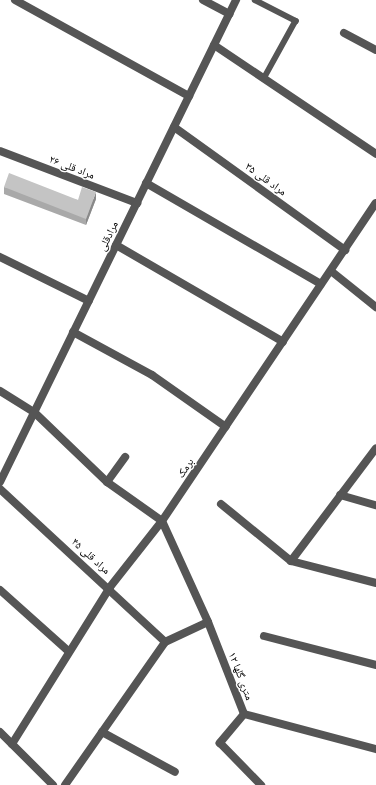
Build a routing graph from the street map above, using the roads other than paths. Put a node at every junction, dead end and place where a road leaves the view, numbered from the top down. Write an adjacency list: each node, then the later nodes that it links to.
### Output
1 (15, 0): 10 (street)
2 (203, 0): 5 (street)
3 (236, 0): 5 (street, مرادقلی)
4 (255, 0): 9 (lane)
5 (229, 14): 7 (street, مرادقلی)
6 (344, 33): 8 (street)
7 (214, 45): 9 (street); 10 (street, مرادقلی)
8 (376, 50)
9 (264, 79): 13 (street)
10 (189, 96): 11 (street, مرادقلی)
11 (174, 127): 14 (street, مرادقلی); 18 (street, مراد قلی ۳۵)
12 (0, 151): 15 (street, مراد قلی ۲۶)
13 (376, 154)
14 (146, 183): 15 (street, مرادقلی); 21 (street)
15 (137, 203): 17 (street, مرادقلی)
16 (376, 203): 18 (street, برمک)
17 (116, 245): 22 (street, مرادقلی); 25 (street)
18 (345, 250): 20 (street, برمک)
19 (0, 257): 22 (street)
20 (331, 270): 21 (street, برمک); 23 (street)
21 (322, 284): 25 (street, برمک)
22 (89, 301): 24 (street, مرادقلی)
23 (376, 307)
24 (74, 332): 27 (street, مرادقلی); 28 (street)
25 (283, 342): 28 (street, برمک)
26 (0, 392): 27 (street)
27 (34, 412): 31 (street, مرادقلی); 32 (street)
28 (226, 427): 37 (street, برمک)
29 (376, 448): 34 (street)
30 (125, 457): 32 (street)
31 (0, 482)
32 (107, 482): 37 (street)
33 (0, 489): 40 (street, مراد قلی ۴۵)
34 (340, 495): 36 (street); 38 (street)
35 (221, 504): 38 (street)
36 (376, 505)
37 (162, 521): 40 (street, برمک); 42 (street, ۱۲ متری گلها)
38 (291, 561): 39 (street)
39 (376, 583)
40 (110, 587): 44 (street, مراد قلی ۴۵); 45 (street, برمک)
41 (0, 590): 45 (street)
42 (208, 622): 44 (street); 47 (street, ۱۲ متری گلها)
43 (264, 636): 46 (street)
44 (165, 642): 49 (street)
45 (67, 650): 50 (street, برمک)
46 (376, 665)
47 (244, 714): 51 (street, ۱۲ متری گلها); 55 (street)
48 (0, 732): 50 (street)
49 (102, 732): 52 (street); 54 (street)
50 (12, 744): 53 (street)
51 (376, 749)
52 (175, 772)
53 (53, 785)
54 (65, 785)
55 (261, 785)

